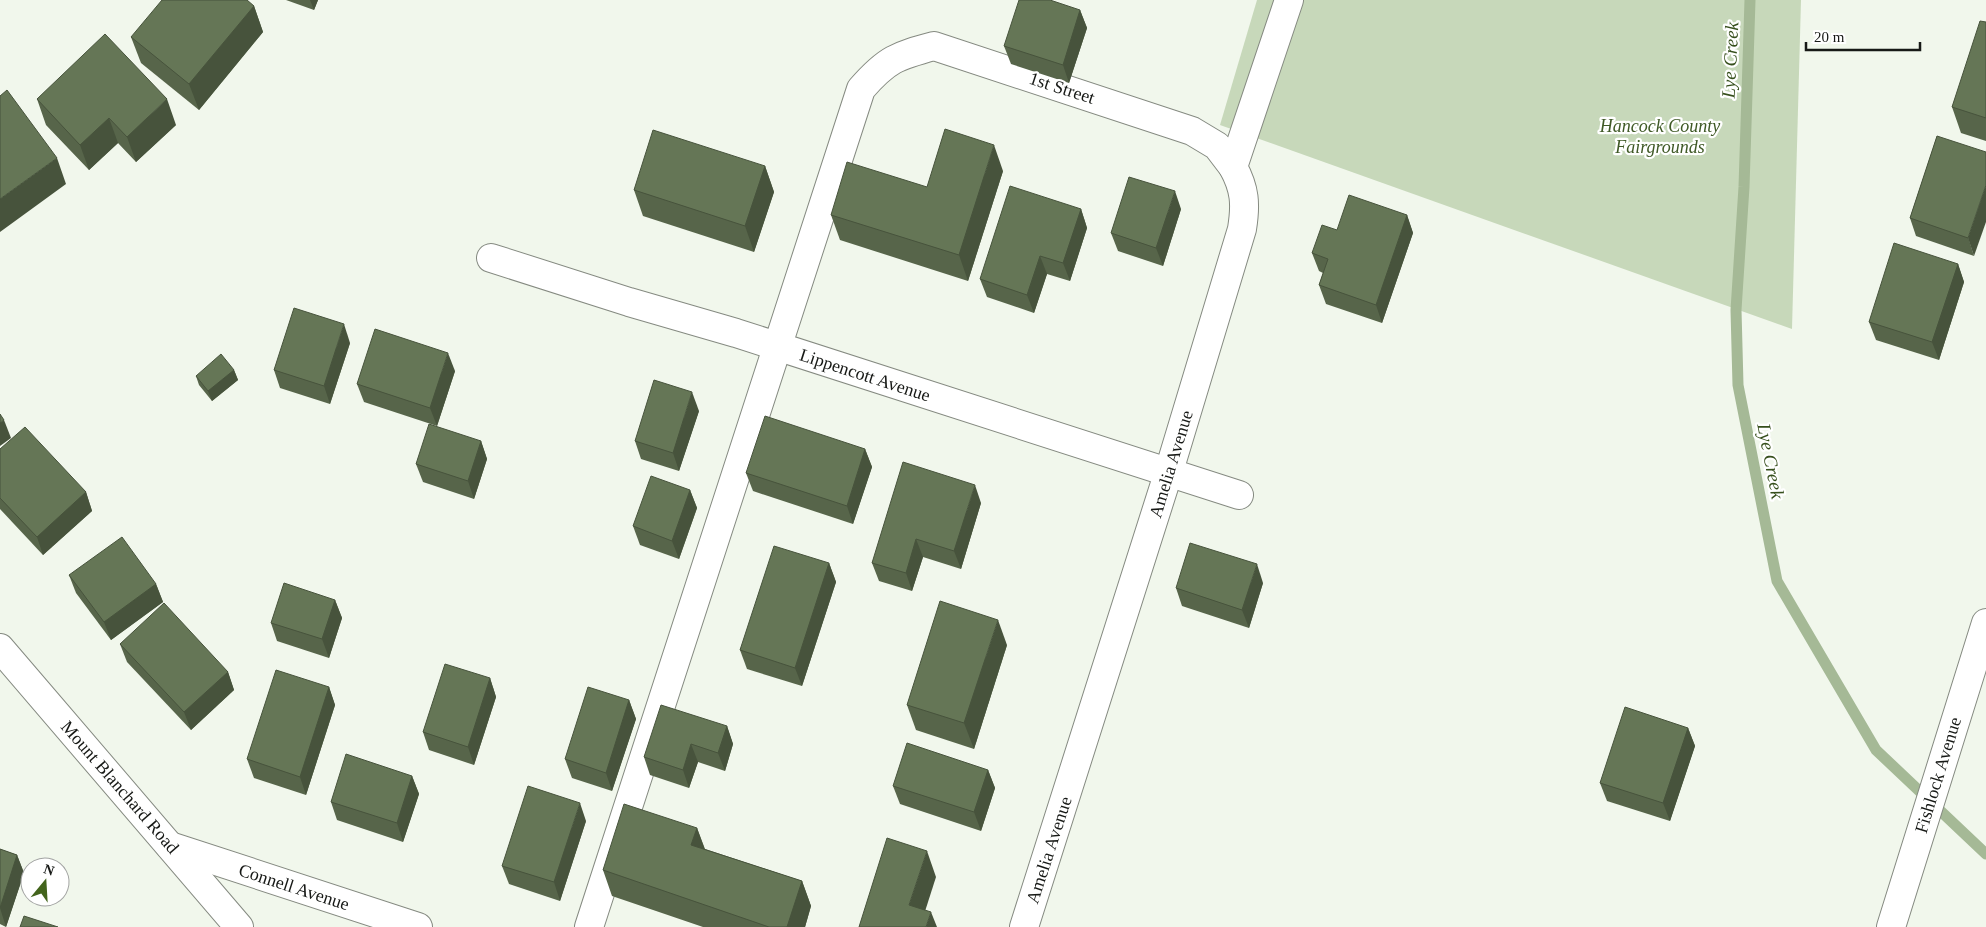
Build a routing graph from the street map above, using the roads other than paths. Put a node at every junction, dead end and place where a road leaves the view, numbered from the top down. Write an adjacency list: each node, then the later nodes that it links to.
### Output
1 (1290, 0): 2 (street)
2 (1233, 167): 4 (street, 1st Street); 5 (street, Amelia Avenue)
3 (491, 258): 4 (street, Lippencott Avenue)
4 (778, 346): 5 (street, Lippencott Avenue); 13 (street)
5 (1169, 471): 6 (street, Lippencott Avenue); 14 (street, Amelia Avenue)
6 (1239, 495)
7 (1986, 623): 10 (street, Fishlock Avenue)
8 (0, 648): 9 (street, Mount Blanchard Road)
9 (170, 846): 11 (street, Mount Blanchard Road); 12 (street, Connell Avenue)
10 (1893, 919)
11 (239, 927)
12 (418, 927)
13 (589, 927)
14 (1024, 927)

